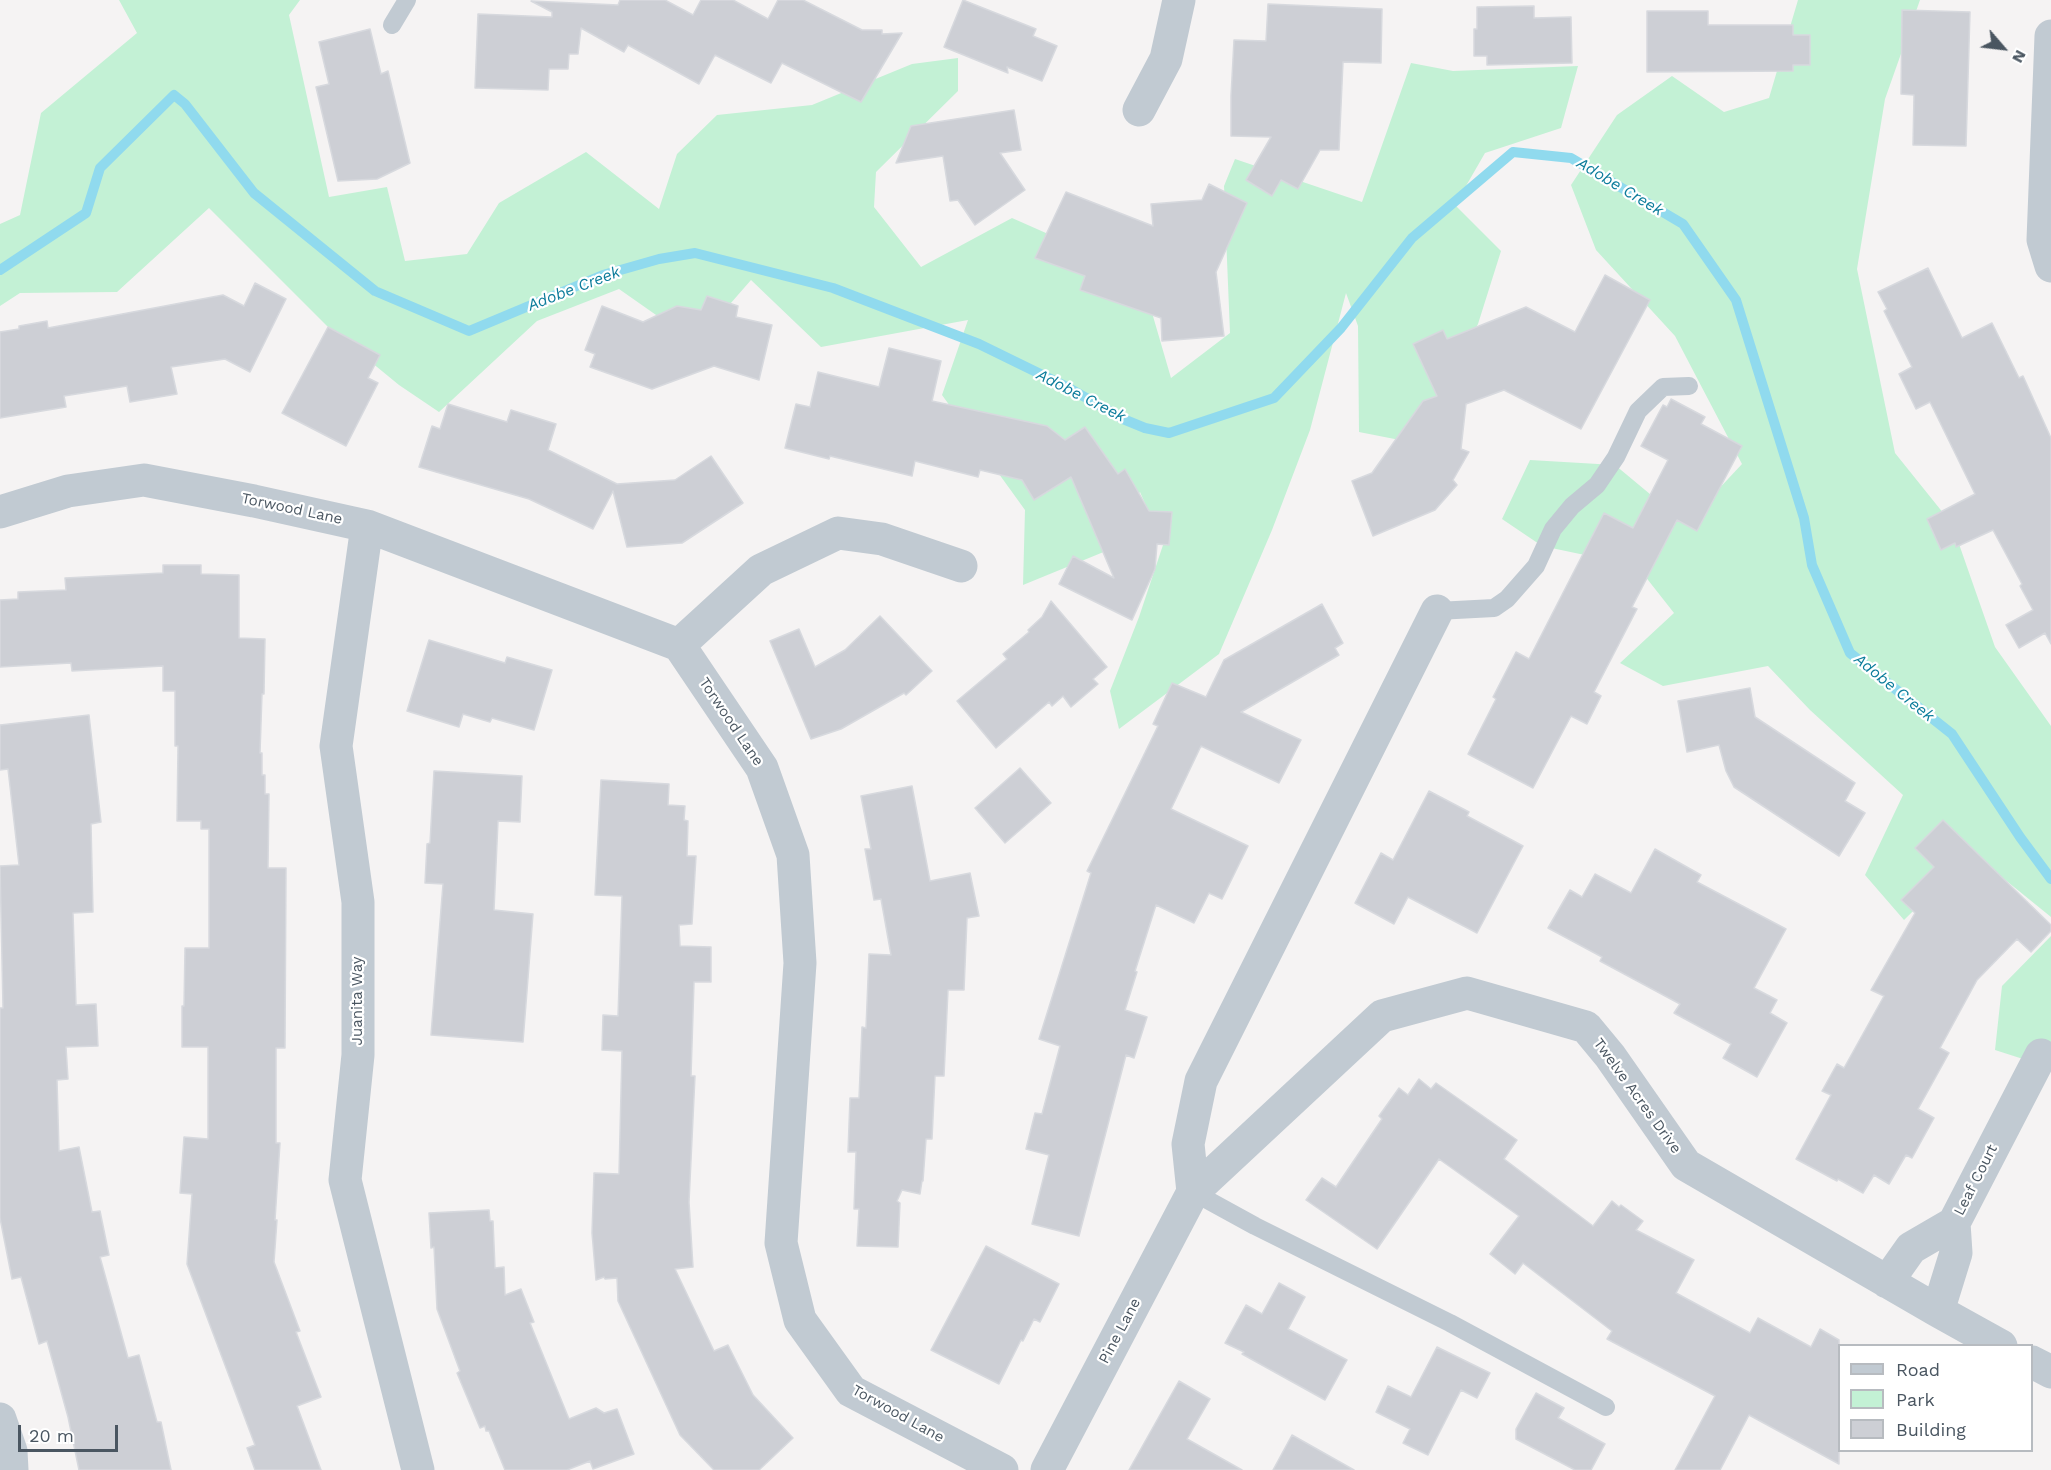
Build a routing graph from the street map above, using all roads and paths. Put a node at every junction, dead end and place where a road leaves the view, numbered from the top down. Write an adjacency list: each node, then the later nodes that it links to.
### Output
1 (407, 0): 3 (lane)
2 (1179, 0): 5 (street)
3 (392, 25)
4 (2051, 36): 6 (street)
5 (1139, 110)
6 (2051, 266)
7 (1689, 386): 11 (lane)
8 (0, 512): 9 (street, Torwood Lane)
9 (367, 526): 12 (street, Torwood Lane); 24 (street, Juanita Way)
10 (961, 566): 12 (street)
11 (1437, 612): 14 (street)
12 (679, 645): 25 (street, Torwood Lane)
13 (2041, 1055): 15 (street, Leaf Court)
14 (1193, 1192): 16 (street, Twelve Acres Drive); 21 (lane); 26 (street, Pine Lane)
15 (1954, 1223): 16 (street); 17 (street, Leaf Court)
16 (1887, 1282): 17 (street, Twelve Acres Drive)
17 (1938, 1311): 18 (street, Twelve Acres Drive)
18 (1997, 1344)
19 (2033, 1363): 20 (street)
20 (2051, 1372)
21 (1606, 1407)
22 (0, 1419): 23 (street)
23 (12, 1470)
24 (418, 1470)
25 (1002, 1470)
26 (1047, 1470)

